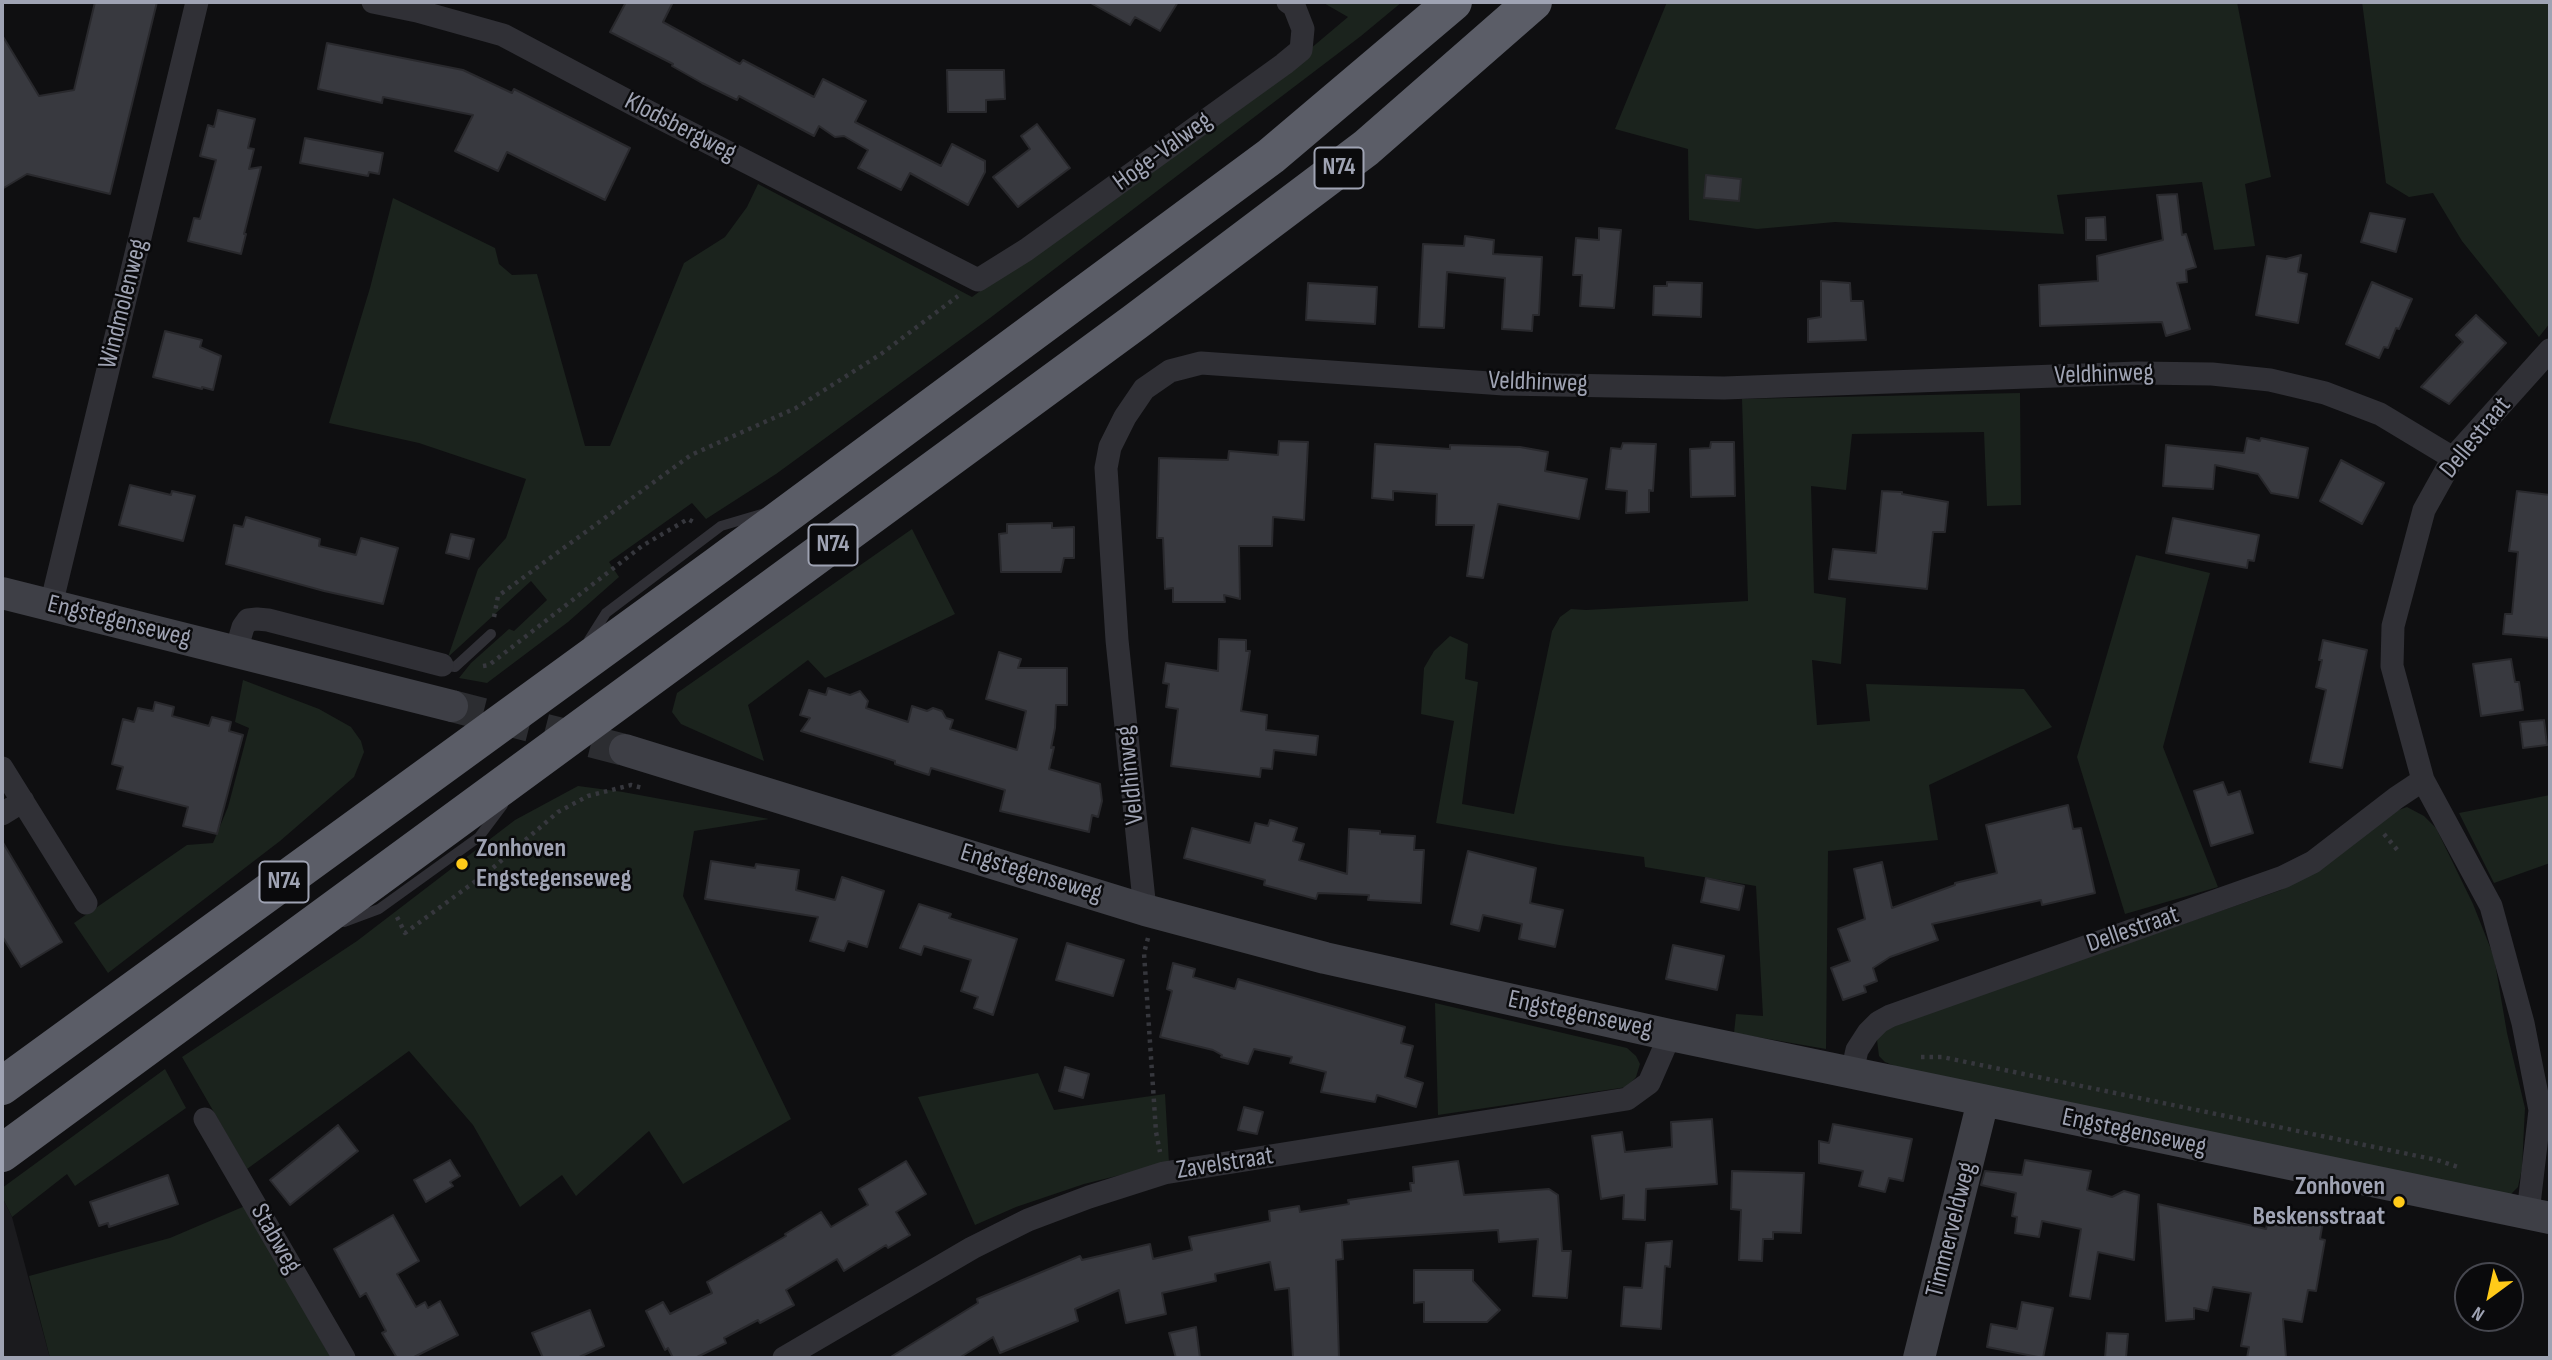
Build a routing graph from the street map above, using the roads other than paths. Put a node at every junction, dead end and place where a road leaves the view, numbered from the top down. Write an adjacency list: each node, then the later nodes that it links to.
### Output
1 (197, 2): 10 (street, Windmolenweg)
2 (373, 2): 6 (street, Klodsbergweg)
3 (1288, 2): 6 (street, Hoge-Valweg)
4 (1453, 2): 24 (highway, N74)
5 (1532, 2): 27 (highway, N74)
6 (978, 280)
7 (2550, 350): 8 (street, Dellestraat)
8 (2453, 458): 17 (street, Dellestraat); 21 (street, Veldhinweg)
9 (2, 593): 10 (street, Engstegenseweg)
10 (51, 605): 12 (street, Engstegenseweg)
11 (491, 634): 13 (lane)
12 (236, 651): 13 (street); 14 (street, Engstegenseweg)
13 (448, 666)
14 (452, 706)
15 (625, 750): 21 (street, Engstegenseweg)
16 (2, 768): 18 (street)
17 (2423, 780): 23 (street, Dellestraat); 28 (street, Dellestraat)
18 (23, 801): 19 (street); 20 (street)
19 (2, 814)
20 (86, 903)
21 (1145, 910): 22 (street, Engstegenseweg)
22 (1670, 1035): 23 (street, Engstegenseweg); 30 (street, Zavelstraat)
23 (1852, 1072): 25 (street, Engstegenseweg)
24 (2, 1086)
25 (1983, 1101): 28 (street, Engstegenseweg); 31 (street, Timmerveldweg)
26 (205, 1119): 29 (street, Stabweg)
27 (2, 1153)
28 (2539, 1215)
29 (344, 1358)
30 (784, 1358)
31 (1919, 1358)

